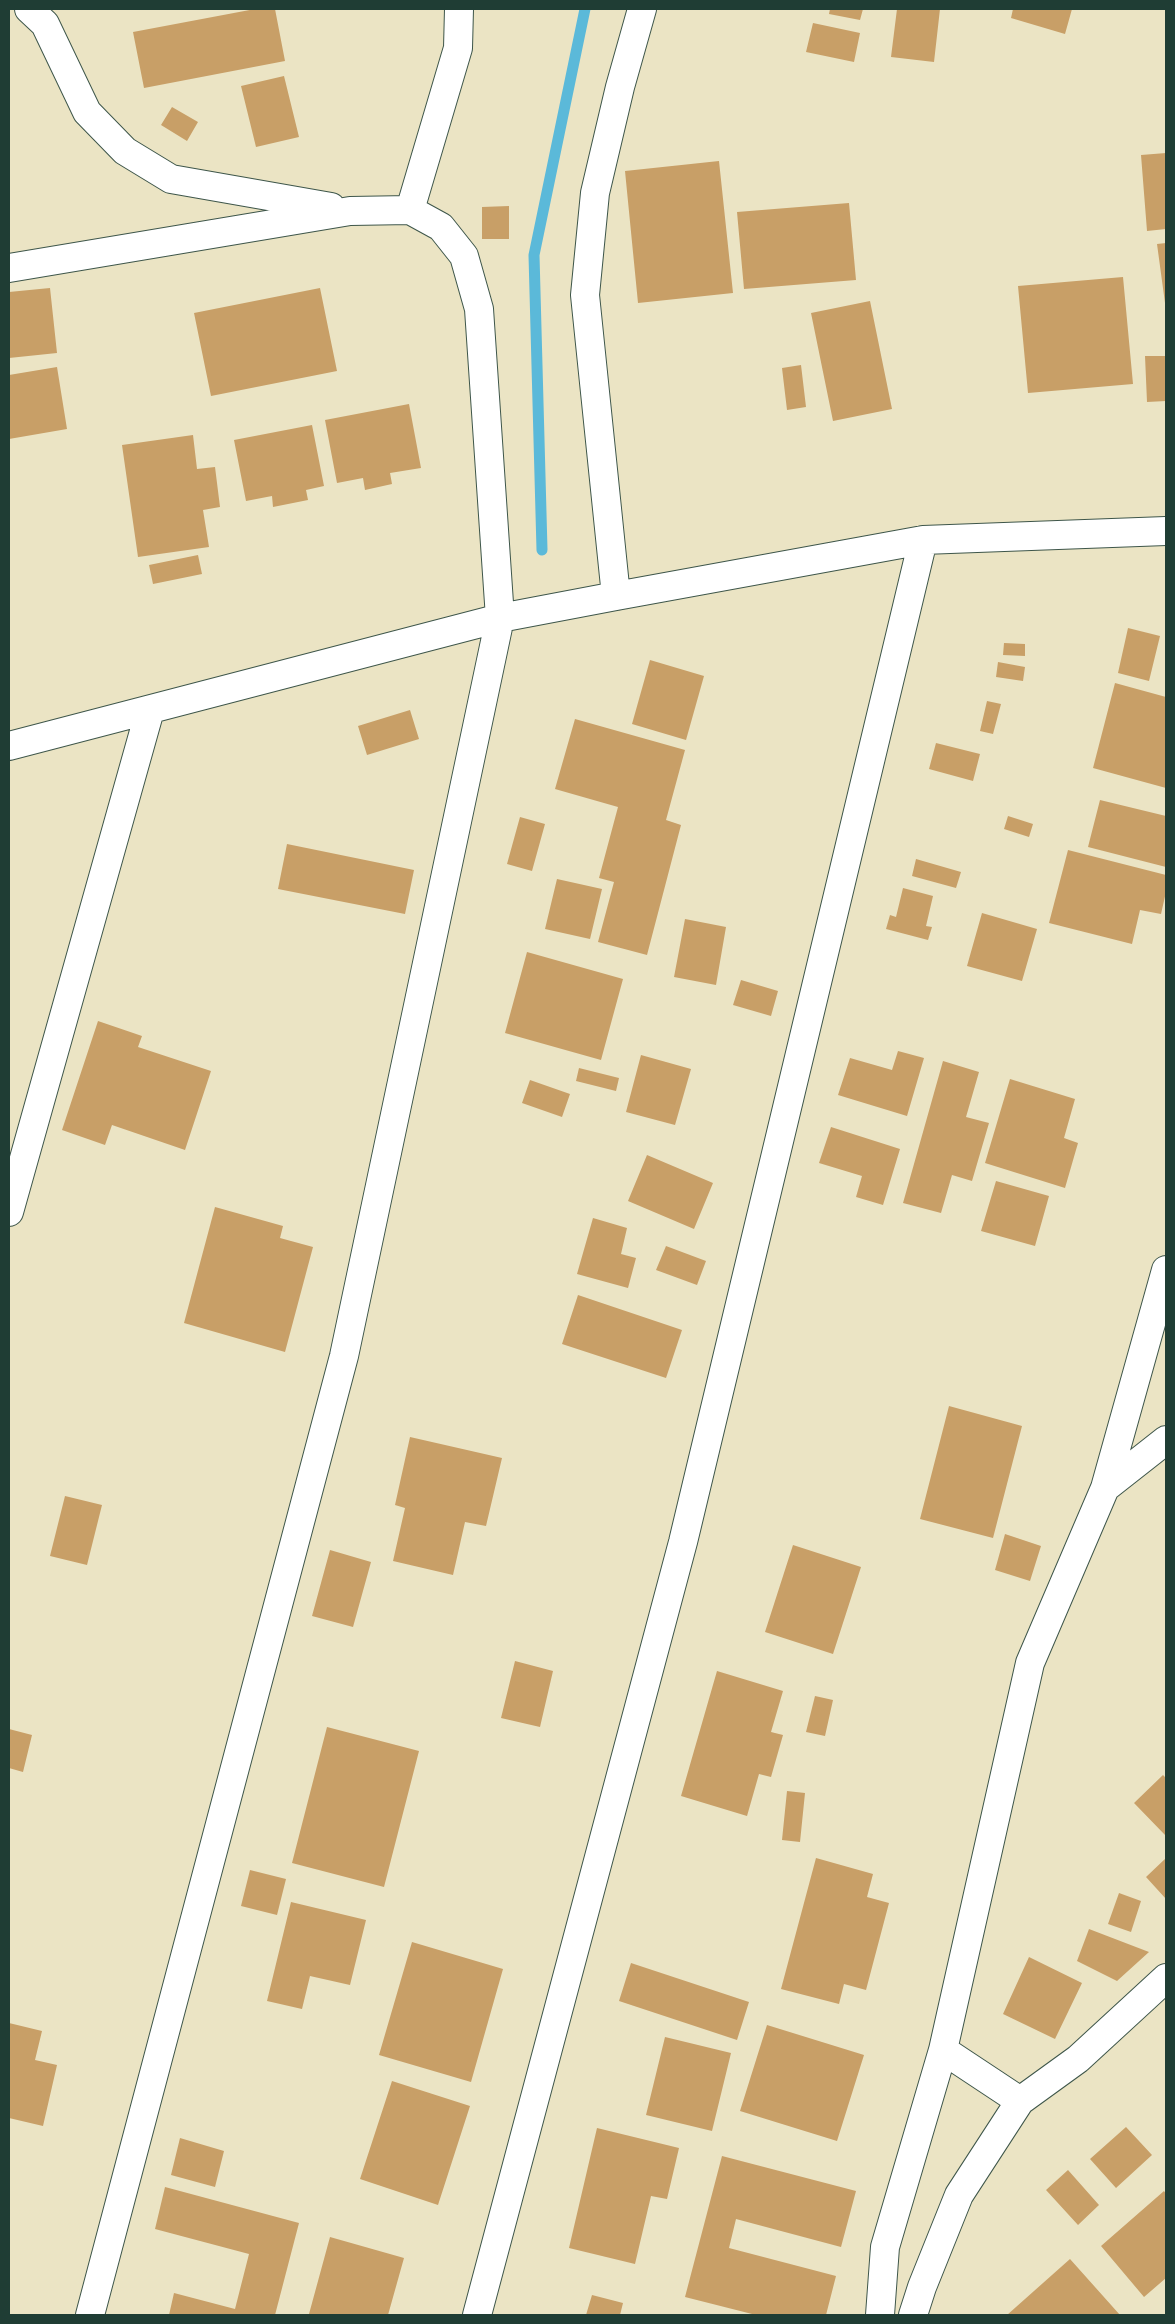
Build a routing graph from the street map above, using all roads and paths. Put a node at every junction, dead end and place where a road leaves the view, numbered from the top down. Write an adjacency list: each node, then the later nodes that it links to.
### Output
1 (29, 9): 4 (street)
2 (459, 9): 5 (street)
3 (642, 9): 9 (street)
4 (350, 210): 5 (street); 6 (street)
5 (410, 210): 10 (street)
6 (9, 268)
7 (1166, 531): 8 (street)
8 (923, 540): 9 (street); 21 (street)
9 (616, 596): 10 (street)
10 (500, 618): 11 (street); 20 (street)
11 (150, 710): 12 (street); 13 (street)
12 (9, 746)
13 (9, 1212)
14 (1166, 1270): 16 (street)
15 (1166, 1440): 16 (street)
16 (1105, 1488): 18 (street)
17 (1166, 1978): 19 (street)
18 (943, 2050): 19 (street); 22 (street)
19 (1020, 2101): 23 (street)
20 (90, 2315)
21 (477, 2315)
22 (880, 2315)
23 (913, 2315)

